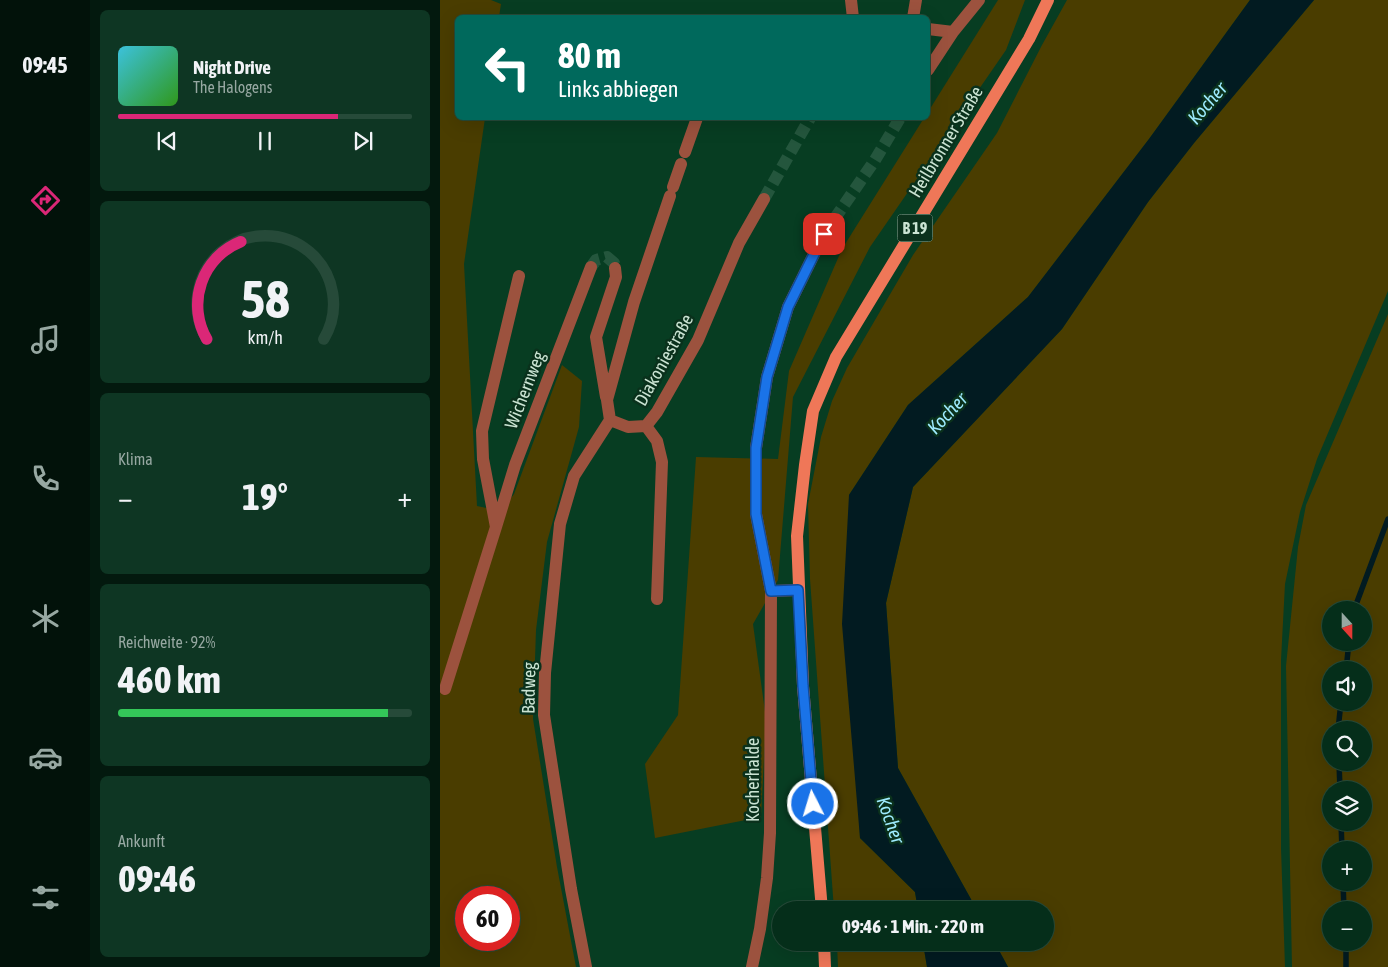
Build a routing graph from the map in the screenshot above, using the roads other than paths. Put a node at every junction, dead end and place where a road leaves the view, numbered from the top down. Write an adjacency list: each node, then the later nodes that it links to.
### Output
1 (852, 0): 5 (street)
2 (916, 0): 6 (street)
3 (979, 0): 8 (street)
4 (1048, 0): 20 (main road, Heilbronner Straße / B 19)
5 (853, 15)
6 (914, 15)
7 (930, 30): 8 (street)
8 (953, 32): 9 (street)
9 (930, 66)
10 (696, 120): 16 (street, Diakoniestraße)
11 (764, 200): 18 (street, Diakoniestraße)
12 (824, 234): 21 (street)
13 (591, 267): 19 (street, Wichernweg)
14 (615, 268): 16 (street)
15 (519, 276): 19 (street, Wichernweg)
16 (607, 400): 17 (street, Diakoniestraße)
17 (610, 420): 18 (street, Diakoniestraße); 26 (street, Badweg)
18 (646, 426): 22 (street)
19 (496, 527): 23 (street, Wichernweg)
20 (798, 590): 21 (street); 24 (main road, B 19)
21 (771, 591): 27 (street, Kocherhalde)
22 (657, 600)
23 (445, 689)
24 (821, 901)
25 (824, 951): 28 (main road)
26 (586, 967)
27 (752, 967)
28 (825, 967)

